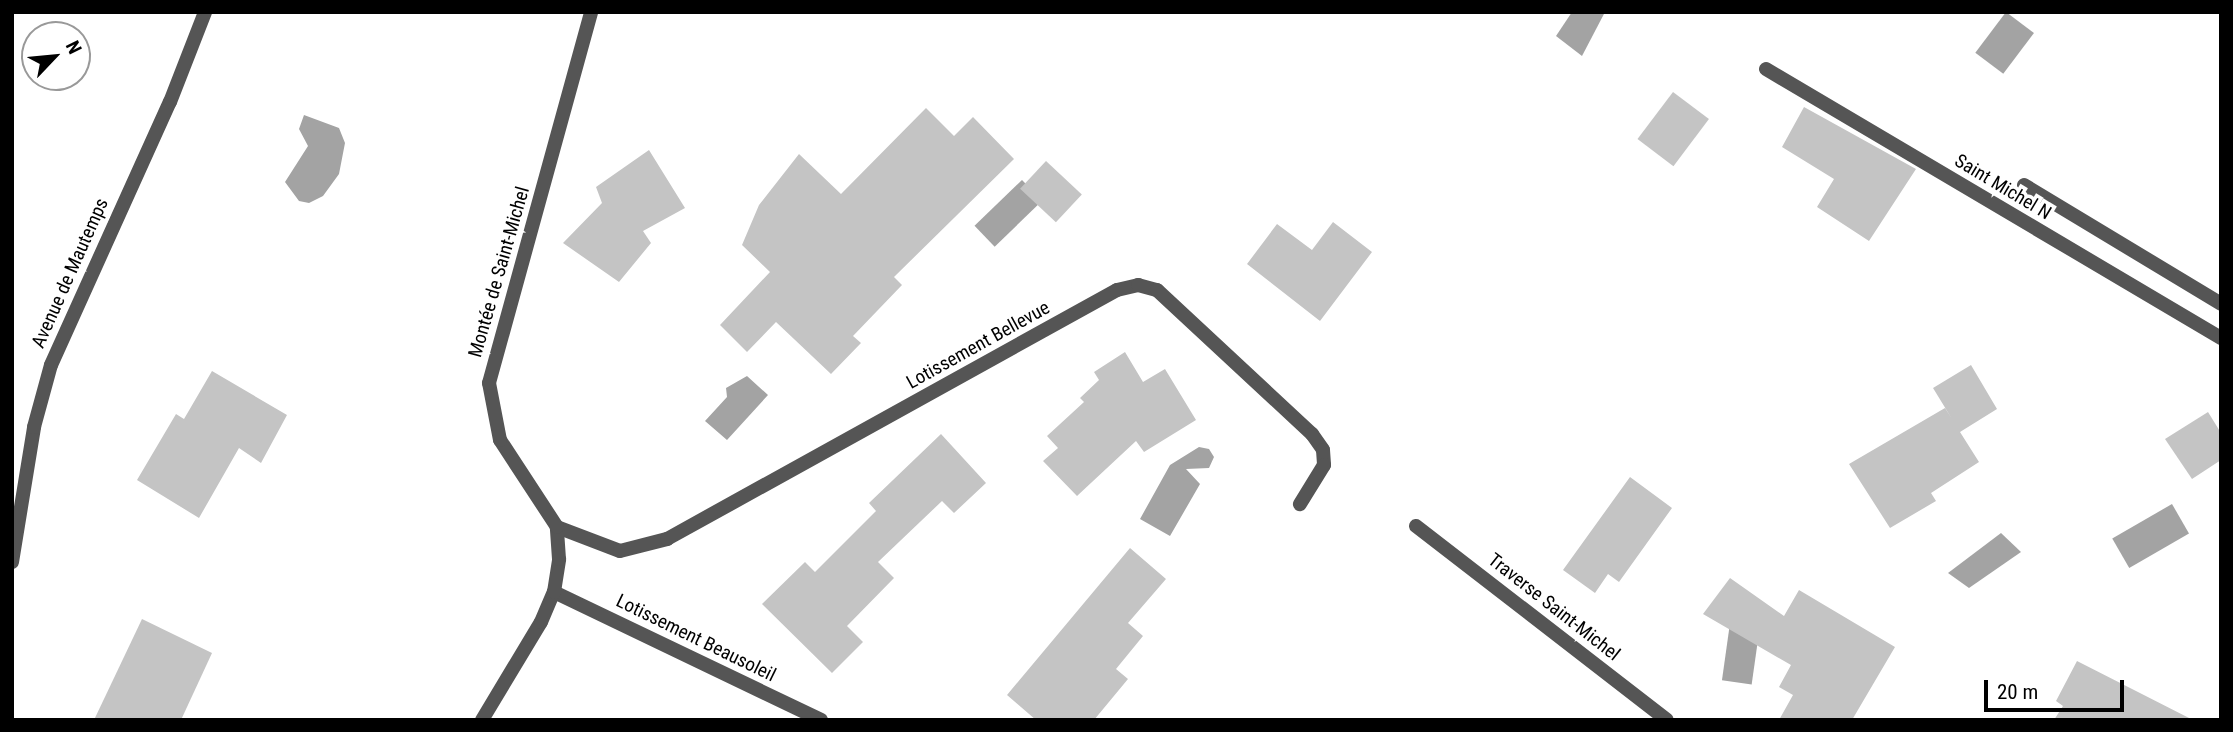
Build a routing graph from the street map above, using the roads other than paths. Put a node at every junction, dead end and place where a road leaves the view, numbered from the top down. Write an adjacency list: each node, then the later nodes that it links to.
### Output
1 (205, 12): 10 (street, Avenue de Mautemps)
2 (592, 12): 9 (street, Montée de Saint-Michel)
3 (1766, 69): 6 (street, Saint Michel N)
4 (2024, 185): 5 (street)
5 (2221, 304)
6 (2221, 338)
7 (1300, 504): 9 (street, Lotissement Bellevue)
8 (1416, 526): 14 (street, Traverse Saint-Michel)
9 (557, 527): 11 (street)
10 (12, 562)
11 (554, 592): 12 (street); 13 (street, Lotissement Beausoleil)
12 (482, 720)
13 (821, 720)
14 (1667, 720)

